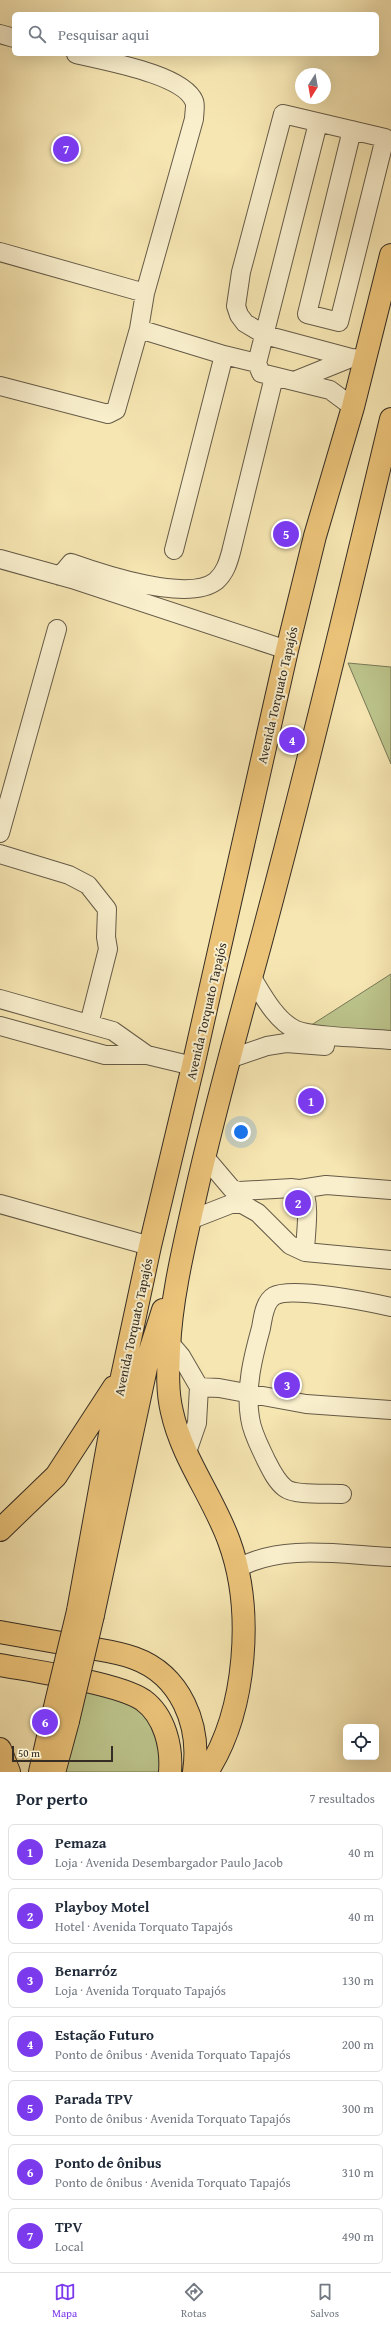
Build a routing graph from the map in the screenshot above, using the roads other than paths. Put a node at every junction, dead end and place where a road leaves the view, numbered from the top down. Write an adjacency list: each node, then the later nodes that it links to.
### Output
1 (0, 34): 2 (street)
2 (12, 37)
3 (84, 56): 8 (street)
4 (318, 123): 5 (street); 10 (street); 10 (street)
5 (352, 130): 5 (street)
6 (0, 252): 8 (street)
7 (391, 255): 12 (highway, Avenida Torquato Tapajós)
8 (145, 293): 9 (street)
9 (138, 329): 11 (street); 16 (street)
10 (265, 335): 12 (street); 13 (street)
11 (224, 355): 13 (street); 19 (street)
12 (358, 358): 15 (street); 17 (highway, Avenida Torquato Tapajós)
13 (257, 363): 14 (street)
14 (274, 377): 15 (street); 21 (street)
15 (294, 381): 17 (street)
16 (0, 386)
17 (353, 407): 23 (highway, Avenida Torquato Tapajós)
18 (391, 419): 26 (highway)
19 (174, 550)
20 (0, 559): 21 (street)
21 (60, 576): 23 (street)
22 (57, 630): 24 (street)
23 (287, 650): 34 (highway, Avenida Torquato Tapajós)
24 (0, 833)
25 (0, 854): 28 (street)
26 (251, 976): 30 (street); 33 (highway)
27 (0, 999): 28 (street)
28 (90, 1024): 32 (street)
29 (0, 1026): 32 (street)
30 (391, 1040)
31 (391, 1051): 33 (street)
32 (147, 1055): 34 (street)
33 (229, 1059): 35 (highway)
34 (194, 1066): 41 (highway, Avenida Torquato Tapajós)
35 (204, 1156): 36 (street); 39 (highway)
36 (300, 1189): 37 (street); 42 (street)
37 (391, 1190)
38 (0, 1204): 41 (street)
39 (190, 1220): 40 (highway); 42 (street)
40 (185, 1240): 45 (highway); 55 (highway)
41 (150, 1246): 46 (highway, Avenida Torquato Tapajós)
42 (305, 1252): 43 (street)
43 (391, 1260)
44 (391, 1307): 48 (street)
45 (169, 1342): 47 (street); 50 (highway)
46 (123, 1372): 52 (highway); 55 (highway, Avenida Torquato Tapajós)
47 (199, 1387): 48 (street); 50 (street)
48 (249, 1395): 49 (street); 51 (street)
49 (391, 1410)
50 (187, 1452): 54 (highway)
51 (342, 1494)
52 (0, 1530)
53 (391, 1557): 54 (street)
54 (237, 1569): 65 (highway)
55 (86, 1613): 58 (highway, bridge)
56 (0, 1632): 64 (highway)
57 (0, 1665): 63 (highway)
58 (60, 1718): 61 (highway); 62 (highway)
59 (0, 1748): 60 (highway)
60 (9, 1772)
61 (40, 1772)
62 (55, 1772)
63 (170, 1772)
64 (194, 1772)
65 (207, 1772)

